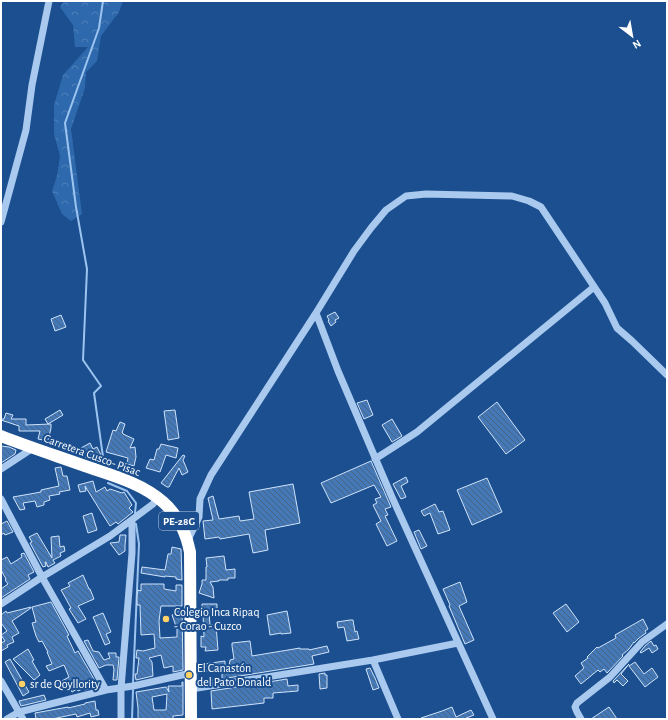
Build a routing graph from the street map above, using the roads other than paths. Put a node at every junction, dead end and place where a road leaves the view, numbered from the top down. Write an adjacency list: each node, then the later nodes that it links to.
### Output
1 (49, 1): 2 (street)
2 (1, 222)
3 (594, 287): 4 (street); 5 (street); 8 (street)
4 (316, 313): 8 (street); 13 (street)
5 (667, 374)
6 (1, 436): 7 (highway, Carretera Cusco- Pisac / PE-28G)
7 (33, 448): 9 (street); 10 (highway, Carretera Cusco- Pisac / PE-28G)
8 (375, 459): 17 (street)
9 (1, 469)
10 (158, 497): 12 (street); 13 (highway, Carretera Cusco- Pisac / PE-28G)
11 (1, 500): 14 (street)
12 (132, 520): 14 (street); 21 (street)
13 (188, 540): 19 (highway, Carretera Cusco- Pisac / PE-28G)
14 (42, 577): 15 (street); 23 (street)
15 (1, 604)
16 (667, 624): 31 (street)
17 (458, 643): 18 (street); 30 (street)
18 (373, 660): 22 (street); 29 (street)
19 (191, 674): 21 (street); 22 (highway, Carretera Cusco- Pisac / PE-28G)
20 (1, 681): 24 (street)
21 (121, 688): 23 (street); 27 (street)
22 (191, 689): 28 (highway, Carretera Cusco- Pisac / PE-28G)
23 (106, 690): 24 (street)
24 (19, 712): 25 (street); 26 (street)
25 (6, 719)
26 (23, 719)
27 (121, 719)
28 (191, 719)
29 (398, 719)
30 (493, 719)
31 (581, 719)

